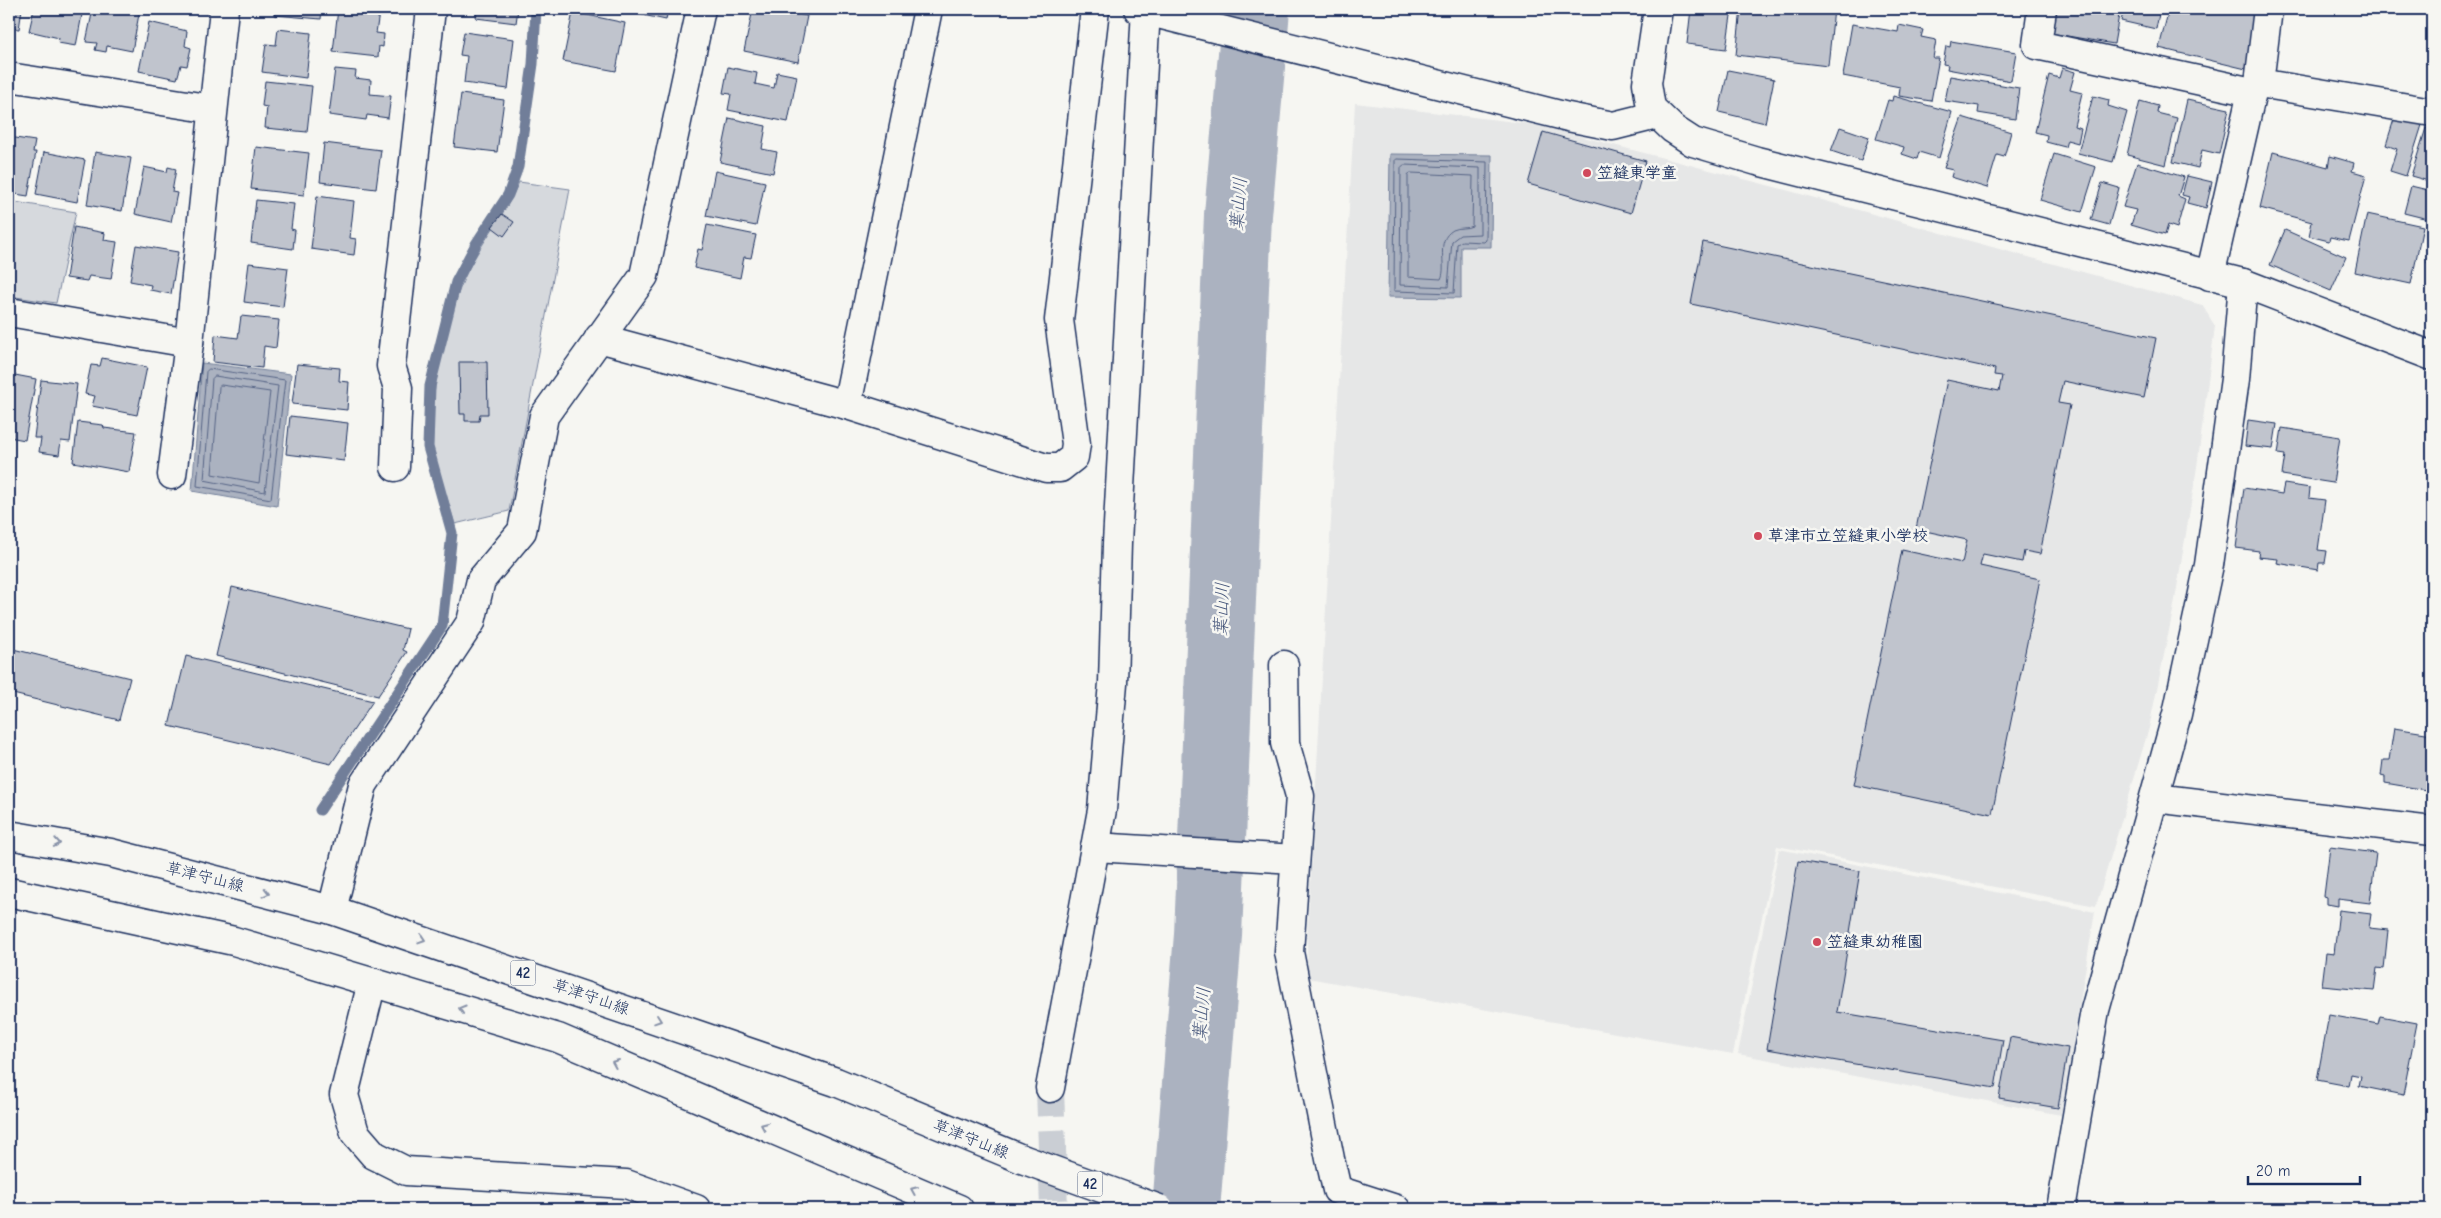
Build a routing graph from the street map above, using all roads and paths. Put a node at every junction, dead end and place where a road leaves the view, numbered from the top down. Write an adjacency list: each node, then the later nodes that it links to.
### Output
1 (224, 9): 12 (street)
2 (430, 9): 22 (street)
3 (701, 9): 18 (street)
4 (928, 9): 21 (street)
5 (1095, 9): 21 (street)
6 (1143, 9): 14 (street); 28 (street)
7 (1658, 9): 14 (street)
8 (2042, 9): 11 (street)
9 (2268, 9): 11 (street)
10 (9, 77): 12 (street)
11 (2256, 88): 13 (street); 15 (street)
12 (213, 109): 19 (street)
13 (2432, 112)
14 (1657, 115): 15 (street)
15 (2210, 276): 16 (street)
16 (2243, 283): 20 (street); 25 (street)
17 (9, 312): 19 (street)
18 (600, 338): 21 (street); 31 (street)
19 (189, 343): 23 (street)
20 (2432, 356)
21 (847, 405)
22 (395, 467)
23 (172, 475)
24 (1284, 665): 29 (street)
25 (2155, 798): 26 (street); 38 (street)
26 (2432, 831)
27 (9, 835): 31 (street, 草津守山線 / 42, one-way to 31)
28 (1095, 847): 29 (street); 33 (street)
29 (1295, 859): 37 (street)
30 (9, 892): 32 (street)
31 (332, 910): 36 (street, 草津守山線 / 42, one-way to 36, bridge)
32 (372, 982): 34 (street); 35 (street, one-way to 32)
33 (1050, 1088)
34 (696, 1209)
35 (958, 1209)
36 (1159, 1209)
37 (1396, 1209)
38 (2062, 1209)

